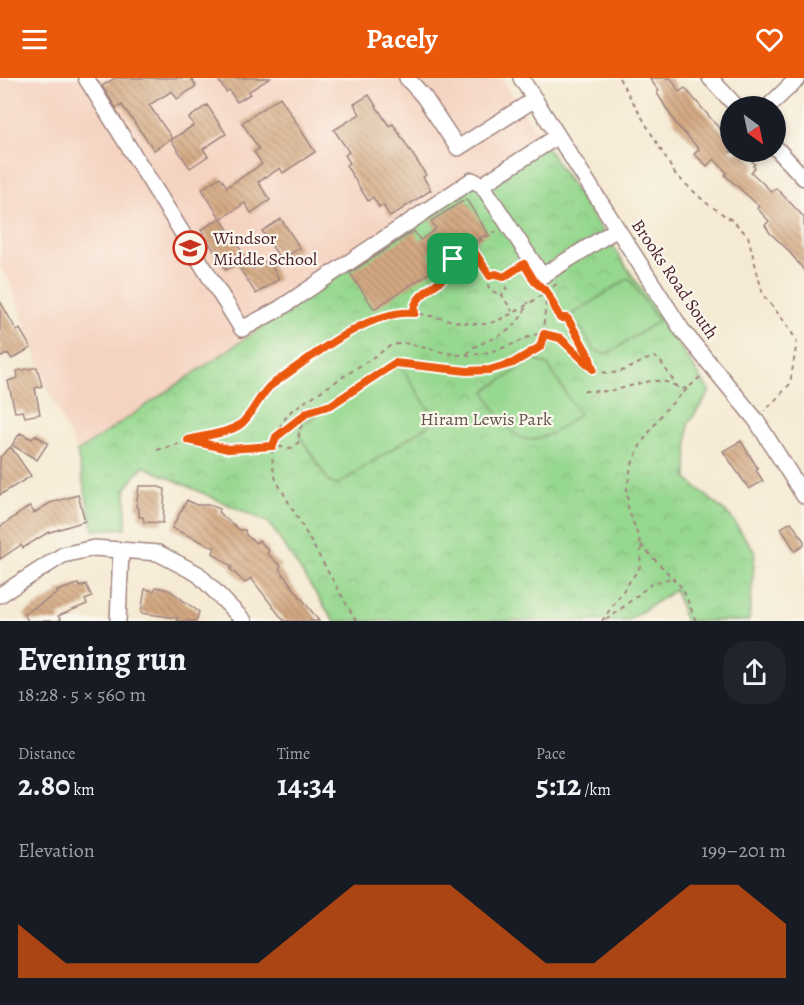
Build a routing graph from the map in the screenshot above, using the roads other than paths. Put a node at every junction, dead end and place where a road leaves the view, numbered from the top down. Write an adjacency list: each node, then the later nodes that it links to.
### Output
1 (86, 78): 12 (street)
2 (407, 78): 8 (street)
3 (521, 78): 8 (street, Brooks Road South)
4 (710, 78): 6 (street)
5 (798, 78): 7 (street)
6 (727, 96)
7 (779, 96)
8 (535, 99): 9 (street, Brooks Road South)
9 (558, 136): 12 (street); 13 (street, Brooks Road South)
10 (786, 159): 11 (street)
11 (804, 178)
12 (483, 186): 13 (street)
13 (617, 229): 14 (street, Brooks Road South)
14 (801, 485)
15 (121, 550): 16 (street); 17 (street); 18 (street)
16 (0, 595)
17 (118, 621)
18 (244, 621)

